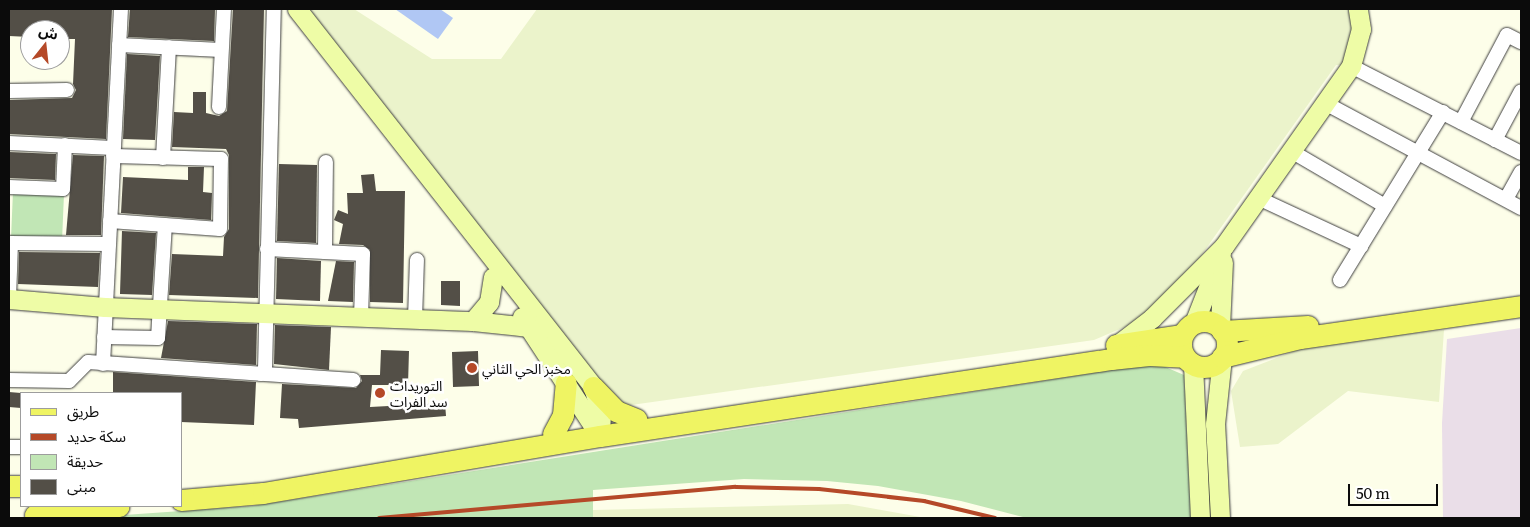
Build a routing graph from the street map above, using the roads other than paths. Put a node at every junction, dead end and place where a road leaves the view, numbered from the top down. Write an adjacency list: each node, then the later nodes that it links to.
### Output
1 (121, 9): 7 (street)
2 (224, 9): 9 (street)
3 (274, 9): 39 (street)
4 (296, 9): 29 (street)
5 (1358, 9): 10 (street)
6 (1521, 42): 17 (street)
7 (119, 45): 8 (street); 22 (street)
8 (169, 47): 9 (street); 25 (street)
9 (221, 50): 15 (street)
10 (1351, 66): 14 (street); 16 (street)
11 (67, 90): 12 (street)
12 (9, 91)
13 (1521, 92): 18 (street)
14 (1325, 103): 21 (street); 23 (street)
15 (219, 107)
16 (1442, 112): 17 (street); 23 (street)
17 (1462, 122): 18 (street)
18 (1495, 140): 24 (street)
19 (9, 143): 20 (street)
20 (65, 146): 22 (street); 28 (street)
21 (1291, 151): 30 (street); 32 (street)
22 (113, 152): 25 (street); 34 (street)
23 (1418, 153): 31 (street); 32 (street)
24 (1521, 153)
25 (163, 158): 35 (street)
26 (326, 162): 40 (street)
27 (1521, 172): 31 (street)
28 (9, 187)
29 (439, 194): 42 (street); 53 (street)
30 (1258, 198): 37 (street); 38 (street)
31 (1506, 200): 33 (street)
32 (1385, 206): 38 (street)
33 (1521, 208)
34 (110, 221): 35 (street); 36 (street)
35 (165, 225): 48 (street)
36 (108, 244): 45 (street); 47 (street)
37 (1224, 246): 54 (street); 55 (street); 57 (street)
38 (1361, 246): 43 (street)
39 (267, 249): 40 (street); 49 (street)
40 (325, 252): 50 (street)
41 (417, 260): 51 (street)
42 (493, 277): 52 (street); 53 (street)
43 (1340, 280)
44 (1521, 296): 55 (main road)
45 (9, 299): 47 (street)
46 (1521, 306): 58 (main road)
47 (105, 307): 48 (street); 56 (street)
48 (160, 309): 49 (street); 56 (street)
49 (265, 313): 50 (street); 61 (street)
50 (361, 317): 51 (street)
51 (416, 319): 52 (street)
52 (473, 321): 53 (street)
53 (536, 326): 64 (street); 65 (street)
54 (1188, 329): 55 (main road); 57 (main road); 59 (main road)
55 (1221, 329): 58 (main road)
56 (104, 337): 60 (street)
57 (1117, 344): 66 (main road)
58 (1222, 357): 59 (main road); 74 (street)
59 (1189, 360): 67 (main road); 73 (street)
60 (103, 364): 61 (street); 62 (street)
61 (261, 374): 63 (street)
62 (9, 380)
63 (353, 380)
64 (566, 383): 67 (street); 68 (main road)
65 (593, 387): 66 (main road); 67 (street)
66 (636, 419): 67 (main road)
67 (597, 429): 68 (main road); 70 (main road)
68 (553, 434): 69 (main road)
69 (182, 486)
70 (182, 500)
71 (107, 507): 72 (main road)
72 (35, 513)
73 (1200, 518)
74 (1220, 518)

